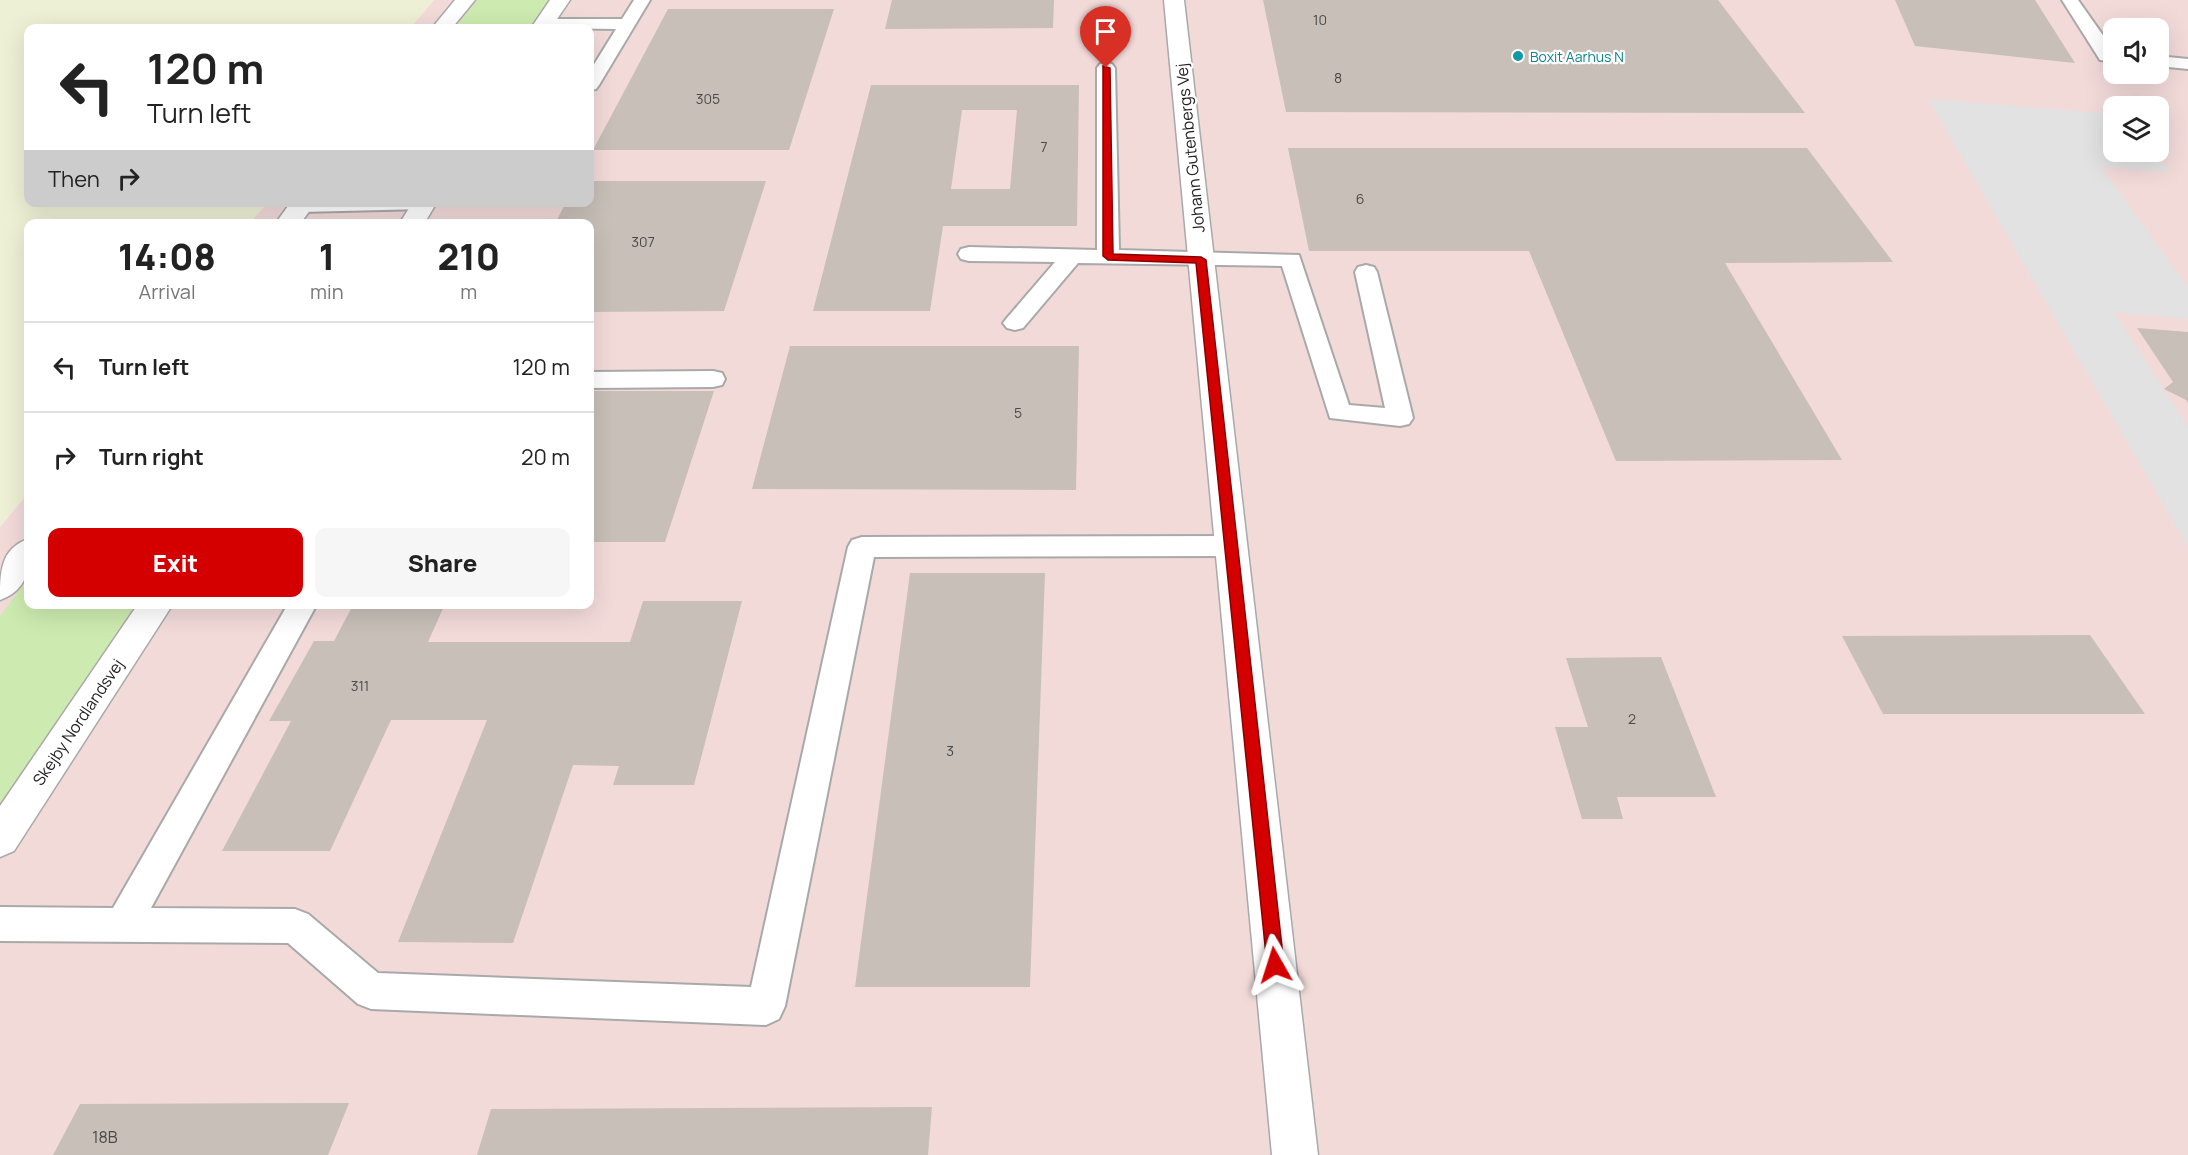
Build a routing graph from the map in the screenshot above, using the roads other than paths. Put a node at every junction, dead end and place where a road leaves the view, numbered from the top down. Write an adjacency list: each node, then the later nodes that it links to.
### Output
1 (465, 0): 6 (street)
2 (560, 0): 7 (street)
3 (642, 0): 8 (lane)
4 (1174, 0): 20 (street, Johann Gutenbergs Vej)
5 (2070, 0): 10 (lane)
6 (445, 24)
7 (543, 24)
8 (628, 24): 9 (lane); 14 (lane)
9 (594, 25)
10 (2103, 51)
11 (2169, 62): 12 (lane)
12 (2188, 64)
13 (1106, 68): 19 (lane)
14 (594, 79)
15 (362, 207): 16 (lane)
16 (298, 211)
17 (969, 254): 18 (lane)
18 (1072, 256): 19 (lane); 22 (lane)
19 (1108, 256): 20 (lane)
20 (1201, 260): 21 (lane); 25 (street, Johann Gutenbergs Vej)
21 (1366, 272)
22 (1015, 323)
23 (713, 379): 24 (lane)
24 (594, 380)
25 (1231, 546): 32 (lane); 33 (street, Johann Gutenbergs Vej)
26 (24, 556): 27 (street)
27 (0, 587)
28 (153, 609): 30 (street, Skejby Nordlandsvej)
29 (300, 609): 32 (lane)
30 (0, 839)
31 (0, 924): 32 (lane)
32 (123, 925)
33 (1296, 1155)

